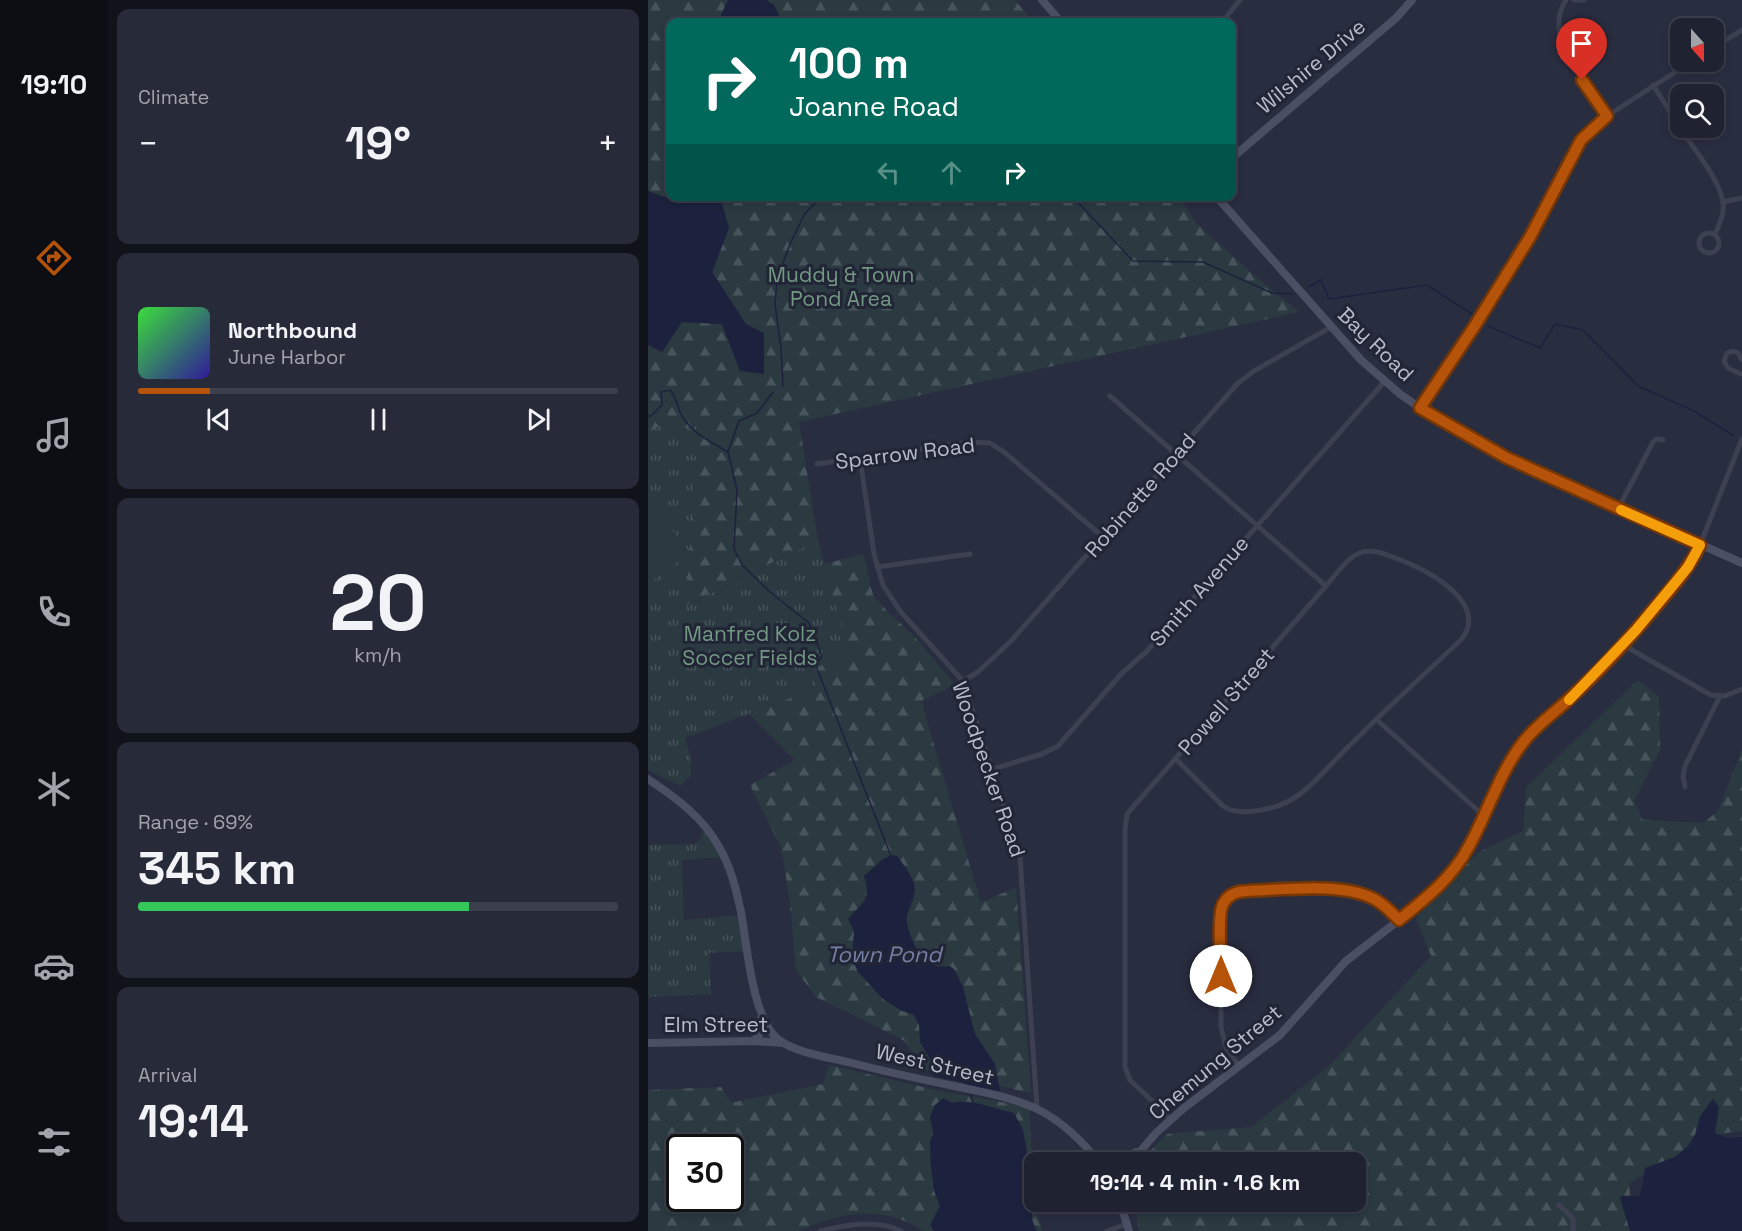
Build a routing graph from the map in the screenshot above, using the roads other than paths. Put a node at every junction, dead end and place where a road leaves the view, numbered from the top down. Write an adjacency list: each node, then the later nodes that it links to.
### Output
1 (1042, 0): 7 (street)
2 (1240, 0): 8 (street)
3 (1412, 0): 16 (street, Wilshire Drive)
4 (1566, 0): 14 (street)
5 (1574, 0): 6 (street)
6 (1584, 0)
7 (1058, 18)
8 (1225, 18)
9 (1742, 30): 10 (street)
10 (1724, 41)
11 (1674, 72): 12 (street)
12 (1653, 85): 13 (street); 14 (street)
13 (1670, 111)
14 (1607, 116): 26 (street)
15 (1687, 138): 19 (street)
16 (1236, 155)
17 (1742, 198): 19 (street)
18 (1220, 201): 21 (street, Bay Road)
19 (1723, 202): 20 (street)
20 (1715, 234)
21 (1331, 327): 24 (street, Bay Road); 29 (street, Robinette Road)
22 (1742, 361): 23 (street); 23 (street)
23 (1742, 375)
24 (1384, 382): 26 (street, Bay Road); 33 (street, Smith Avenue)
25 (1110, 396): 29 (street)
26 (1420, 408): 32 (street, Bay Road)
27 (1742, 439): 35 (street)
28 (1663, 440): 32 (street)
29 (1175, 454): 33 (street); 34 (street, Robinette Road)
30 (860, 458): 31 (street, Sparrow Road); 34 (street, Sparrow Road); 38 (street, Woodpecker Road)
31 (817, 464)
32 (1618, 508): 35 (street, Bay Road)
33 (1257, 526): 39 (street); 46 (street, Smith Avenue)
34 (1103, 537): 41 (street, Robinette Road)
35 (1700, 545): 37 (street, Bay Road); 40 (street, Chemung Street)
36 (970, 554): 38 (street)
37 (1742, 563)
38 (877, 567): 41 (street, Woodpecker Road)
39 (1326, 586): 44 (street, Powell Street); 45 (street, Powell Street)
40 (1623, 645): 43 (street); 49 (street, Chemung Street)
41 (963, 681): 46 (street, Woodpecker Road)
42 (1742, 689): 43 (street)
43 (1720, 696): 48 (street)
44 (1376, 719): 45 (street, Powell Street); 49 (street)
45 (1176, 759): 57 (street, Powell Street)
46 (993, 769): 56 (street, Woodpecker Road)
47 (648, 779): 51 (street)
48 (1685, 788)
49 (1484, 816): 50 (street, Chemung Street)
50 (1399, 920): 55 (street, Chemung Street); 55 (street)
51 (761, 1011): 52 (street); 54 (street)
52 (754, 1041): 53 (street, Elm Street); 54 (street, Elm Street)
53 (648, 1043)
54 (785, 1044): 56 (street, West Street)
55 (1239, 1066): 57 (street, Chemung Street)
56 (1037, 1109): 59 (street, West Street)
57 (1171, 1119): 58 (street, Chemung Street)
58 (1144, 1146): 60 (street, Chemung Street); 61 (street, Chemung Street)
59 (1089, 1152)
60 (1134, 1152)
61 (1139, 1152)
62 (1559, 1205): 68 (street)
63 (1124, 1212): 64 (street)
64 (1128, 1227): 67 (street)
65 (820, 1231): 66 (street)
66 (901, 1231)
67 (1107, 1231)
68 (1573, 1231)

